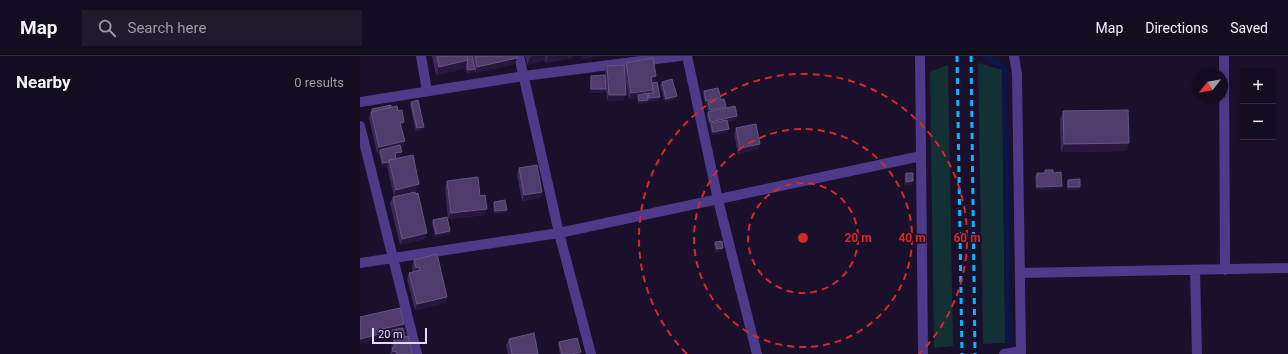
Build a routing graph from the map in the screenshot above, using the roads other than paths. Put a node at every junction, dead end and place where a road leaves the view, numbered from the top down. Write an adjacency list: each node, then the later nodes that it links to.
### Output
1 (421, 56): 10 (street)
2 (519, 56): 9 (street)
3 (680, 56): 8 (street)
4 (687, 56): 14 (street)
5 (920, 56): 13 (street)
6 (1014, 56): 21 (street)
7 (1224, 56): 20 (street)
8 (617, 60): 9 (street)
9 (524, 76): 10 (street); 15 (street)
10 (427, 91): 11 (street)
11 (360, 102)
12 (360, 126): 16 (street)
13 (921, 156): 14 (street); 26 (street)
14 (718, 200): 15 (street); 25 (street)
15 (559, 234): 16 (street); 24 (street)
16 (392, 258): 17 (street); 23 (street)
17 (360, 263)
18 (1288, 268): 20 (street)
19 (1195, 270): 20 (street); 21 (street); 28 (street)
20 (1225, 270)
21 (1020, 273): 22 (street)
22 (1021, 352): 27 (street)
23 (417, 354)
24 (591, 354)
25 (757, 354)
26 (923, 354)
27 (1004, 354)
28 (1197, 354)

